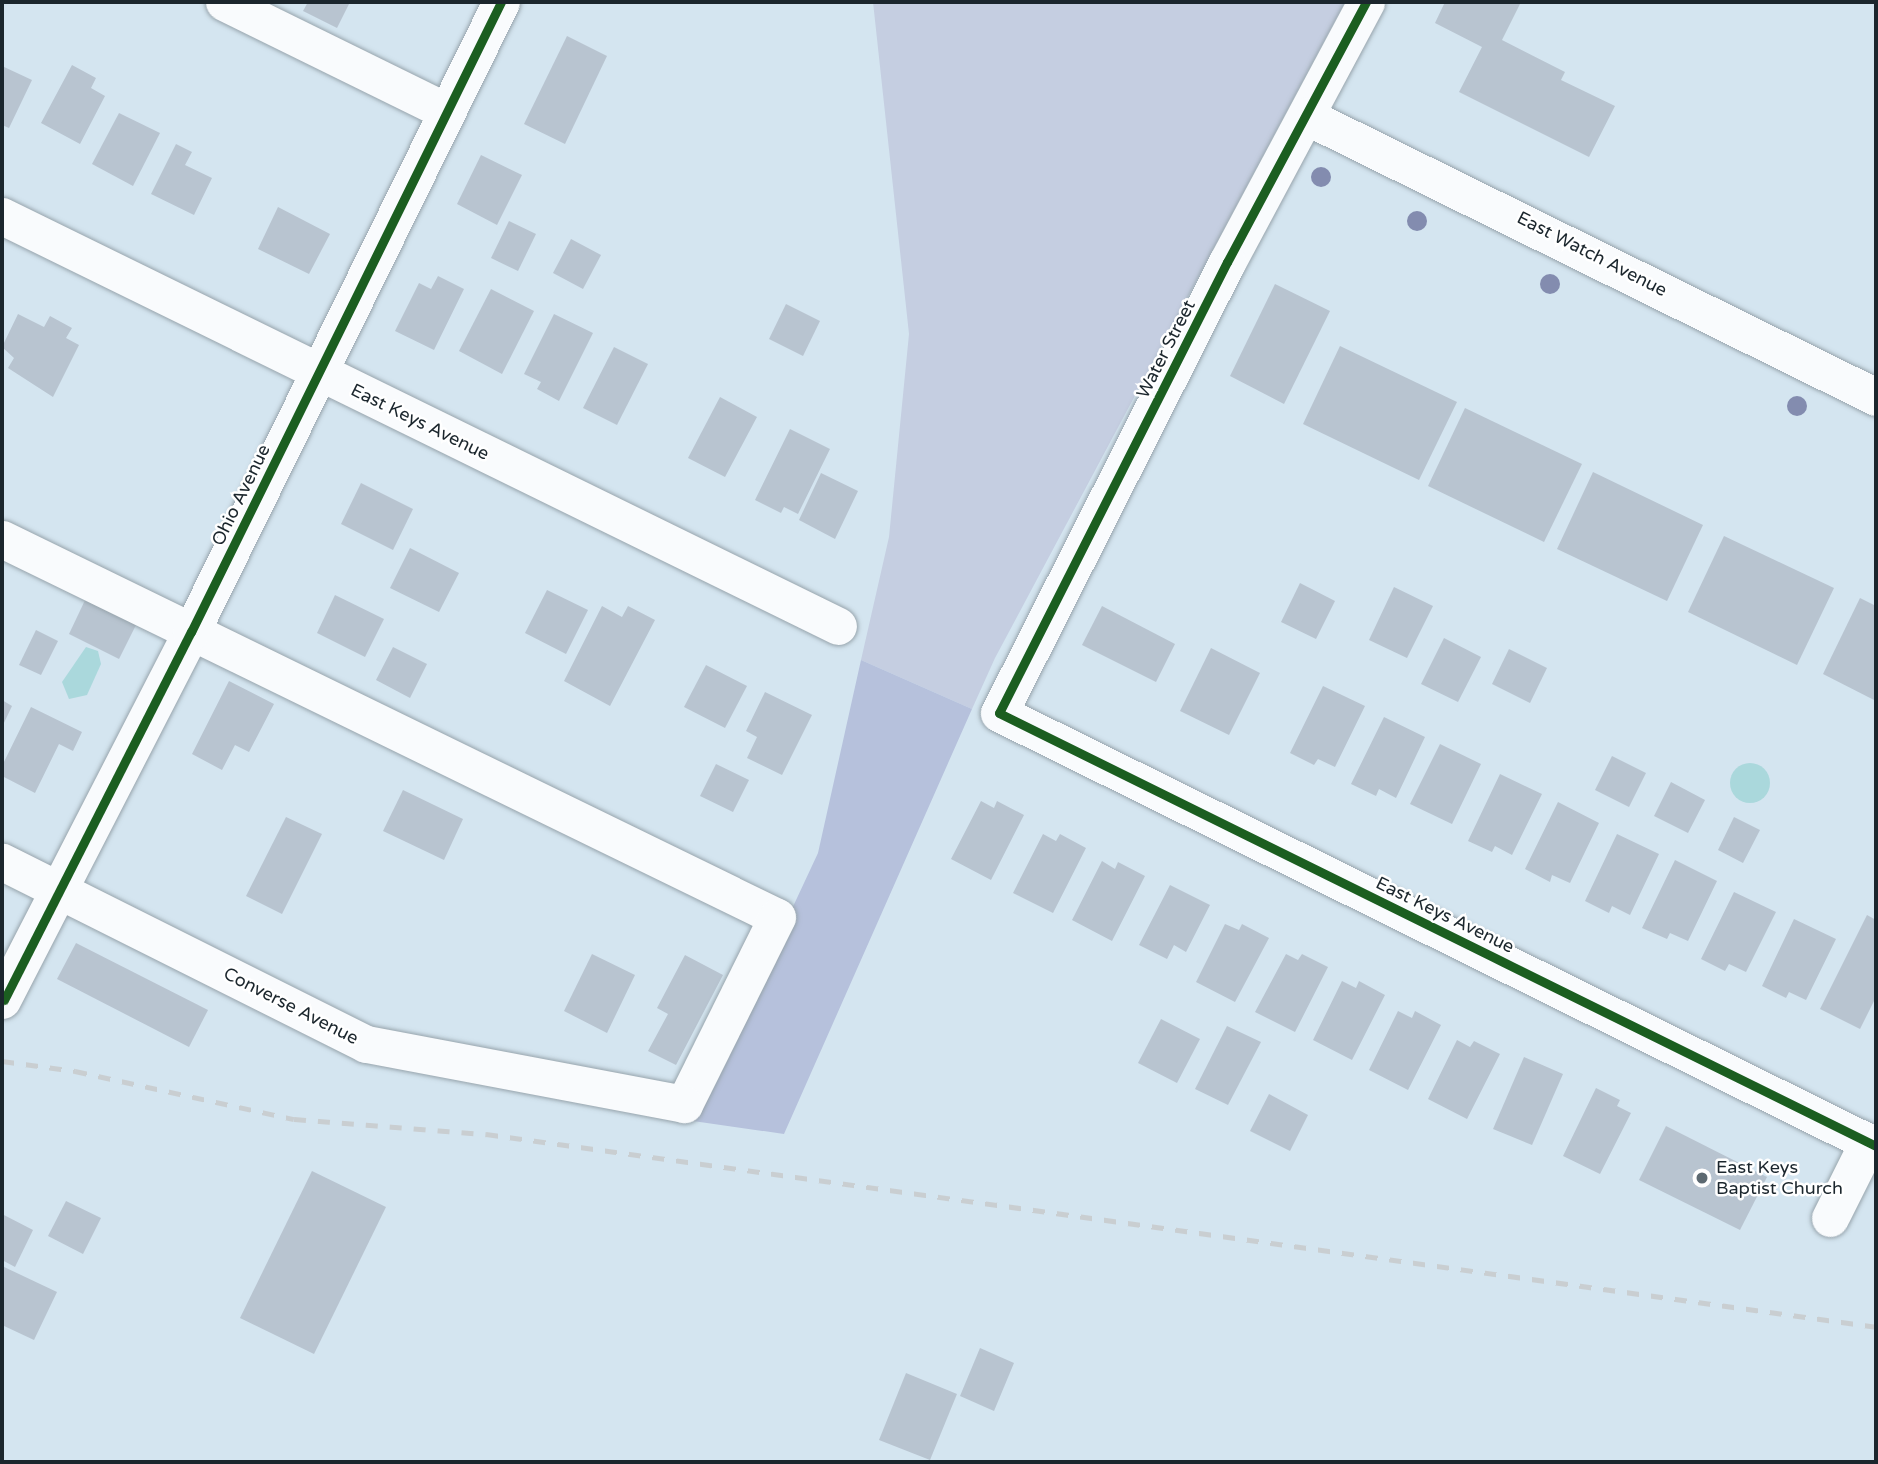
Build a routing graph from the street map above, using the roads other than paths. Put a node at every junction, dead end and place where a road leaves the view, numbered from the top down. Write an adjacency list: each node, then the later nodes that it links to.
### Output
1 (225, 2): 4 (street)
2 (500, 2): 4 (street, Ohio Avenue)
3 (1366, 2): 5 (street, Water Street)
4 (446, 111): 7 (street, Ohio Avenue)
5 (1306, 116): 8 (street, East Watch Avenue); 12 (street, Water Street)
6 (2, 216): 7 (street, East Keys Avenue)
7 (318, 373): 10 (street, East Keys Avenue); 11 (street, Ohio Avenue)
8 (1876, 397)
9 (2, 539): 11 (street)
10 (838, 626)
11 (191, 632): 14 (street, Ohio Avenue); 14 (street, Converse Avenue)
12 (999, 713): 16 (street, East Keys Avenue)
13 (2, 862): 14 (street, Converse Avenue)
14 (60, 890): 15 (street, Ohio Avenue)
15 (3, 1000)
16 (1872, 1144): 17 (street)
17 (1830, 1218)

